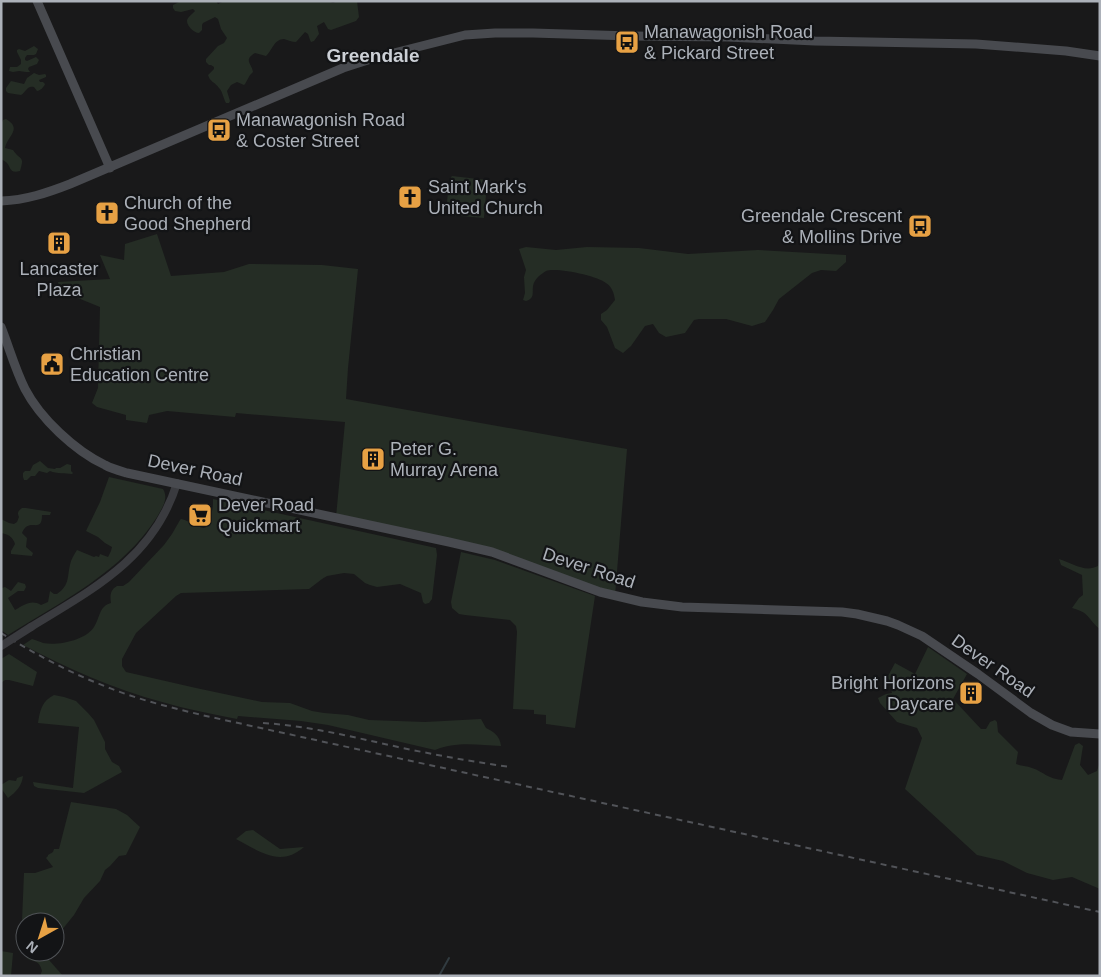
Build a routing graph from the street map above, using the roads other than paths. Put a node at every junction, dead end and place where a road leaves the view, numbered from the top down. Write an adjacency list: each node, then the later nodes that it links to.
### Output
1 (38, 1): 3 (main road)
2 (1100, 56): 3 (main road)
3 (110, 168): 4 (main road)
4 (1, 200)
5 (1, 327): 6 (main road, Dever Road)
6 (177, 483): 7 (street, bridge); 8 (main road, Dever Road)
7 (1, 646)
8 (1100, 734)

